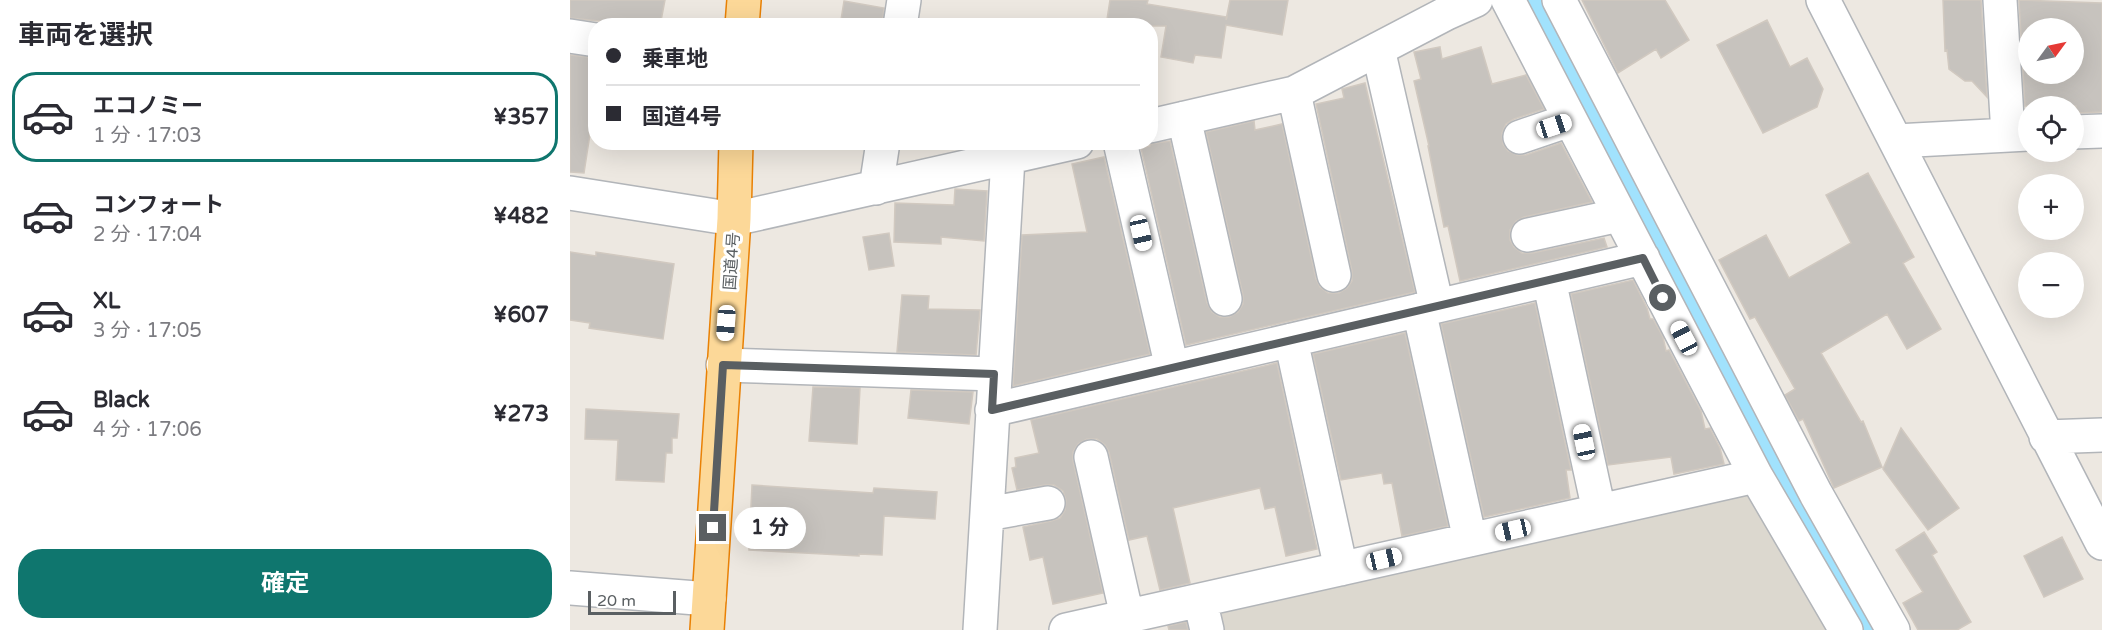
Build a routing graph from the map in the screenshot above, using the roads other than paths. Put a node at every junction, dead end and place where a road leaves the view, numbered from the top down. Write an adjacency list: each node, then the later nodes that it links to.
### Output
1 (744, 0): 9 (highway)
2 (904, 0): 10 (street)
3 (1476, 0): 8 (street)
4 (1508, 0): 16 (street)
5 (1558, 0): 60 (street)
6 (1823, 0): 22 (street)
7 (2000, 0): 20 (street)
8 (1440, 7): 13 (street)
9 (743, 18)
10 (901, 18)
11 (570, 36): 12 (street)
12 (588, 39)
13 (1378, 49): 14 (street); 37 (street)
14 (1294, 93): 15 (street); 34 (street)
15 (1184, 118): 17 (street); 36 (street)
16 (1570, 120): 21 (street); 30 (street)
17 (1158, 124)
18 (2102, 131): 19 (street)
19 (2084, 132)
20 (2018, 134): 22 (street)
21 (1520, 137)
22 (1896, 141): 44 (street)
23 (736, 150): 31 (highway, 国道4号)
24 (882, 150): 28 (street)
25 (1042, 150): 27 (street)
26 (1122, 150): 40 (street)
27 (1008, 158): 28 (street); 41 (street)
28 (876, 188): 31 (street)
29 (570, 193): 31 (street)
30 (1620, 215): 32 (street); 33 (street)
31 (734, 219): 39 (highway, 国道4号)
32 (1528, 235)
33 (1643, 258): 35 (street); 46 (street)
34 (1334, 275)
35 (1549, 280): 37 (street); 48 (street)
36 (1225, 299)
37 (1428, 308): 38 (street); 50 (street)
38 (1291, 340): 40 (street); 52 (street)
39 (723, 365): 41 (street); 54 (highway, 国道4号)
40 (1172, 368): 42 (street)
41 (994, 374): 42 (street)
42 (992, 410): 49 (street)
43 (2102, 435): 44 (street)
44 (2046, 437): 51 (street)
45 (1091, 457): 56 (street)
46 (1756, 476): 48 (street); 59 (street)
47 (1048, 503): 49 (street)
48 (1599, 511): 50 (street)
49 (987, 514): 57 (street)
50 (1470, 540): 52 (street)
51 (2102, 543)
52 (1341, 569): 55 (street)
53 (570, 588): 54 (street)
54 (708, 614)
55 (1204, 615): 56 (street)
56 (1127, 616): 58 (street)
57 (980, 630)
58 (1066, 630)
59 (1846, 630)
60 (1893, 630)

